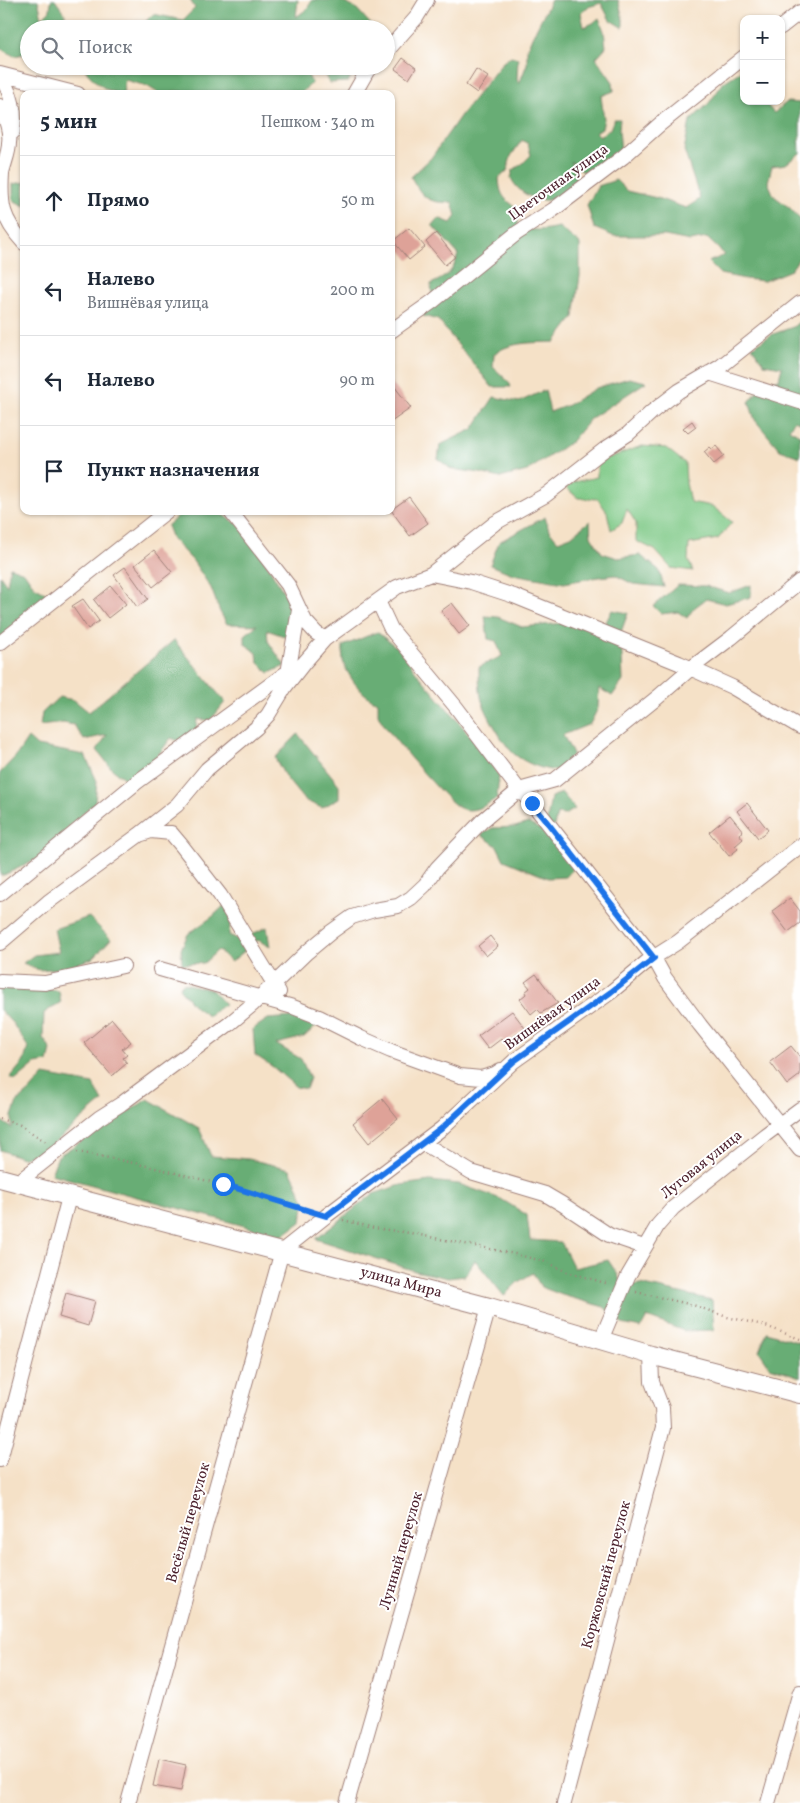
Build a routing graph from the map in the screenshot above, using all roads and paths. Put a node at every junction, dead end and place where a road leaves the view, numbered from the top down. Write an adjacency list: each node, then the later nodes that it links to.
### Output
1 (427, 0): 4 (street)
2 (800, 12): 3 (street)
3 (785, 24)
4 (395, 42)
5 (740, 60): 14 (street, Цветочная улица)
6 (0, 75): 8 (street); 11 (street)
7 (365, 75): 9 (street)
8 (61, 90)
9 (356, 90)
10 (0, 106): 11 (street)
11 (10, 144): 12 (street)
12 (20, 239)
13 (800, 303): 15 (street)
14 (395, 328)
15 (709, 373): 16 (street); 19 (street)
16 (800, 402)
17 (162, 515): 24 (street)
18 (233, 515): 22 (street)
19 (431, 574): 21 (street); 25 (street)
20 (800, 580): 25 (street)
21 (378, 601): 23 (street); 29 (street)
22 (299, 610): 23 (street); 26 (street)
23 (325, 640): 27 (street)
24 (0, 643)
25 (690, 669): 28 (street); 29 (street)
26 (289, 670): 27 (street); 32 (street)
27 (285, 687): 30 (street)
28 (800, 727)
29 (519, 790): 34 (street); 38 (street)
30 (139, 835): 33 (street); 38 (street)
31 (800, 846): 34 (street, Вишнёвая улица)
32 (0, 894)
33 (0, 943)
34 (654, 958): 41 (street, Вишнёвая улица); 44 (street)
35 (123, 966): 37 (street)
36 (160, 969): 39 (street)
37 (0, 981)
38 (274, 983): 39 (street); 40 (street)
39 (260, 998): 40 (street); 46 (street)
40 (292, 1007): 41 (street)
41 (514, 1061): 45 (street, Вишнёвая улица)
42 (800, 1109): 44 (street, Луговая улица)
43 (0, 1119): 46 (path)
44 (779, 1124): 47 (street); 52 (street, Луговая улица)
45 (423, 1143): 51 (street, Вишнёвая улица); 52 (street)
46 (60, 1149): 49 (street); 51 (path)
47 (800, 1150)
48 (0, 1178): 49 (main road, улица Мира)
49 (18, 1183): 50 (main road, улица Мира)
50 (69, 1198): 53 (main road, улица Мира); 60 (street)
51 (326, 1216): 53 (street, Вишнёвая улица); 54 (path)
52 (644, 1247): 54 (street, Луговая улица)
53 (282, 1251): 55 (main road, улица Мира); 62 (street, Весёлый переулок)
54 (623, 1288): 56 (path); 57 (street, Луговая улица)
55 (489, 1307): 57 (main road, улица Мира); 63 (street, Лунный переулок)
56 (800, 1339)
57 (600, 1340): 58 (main road, улица Мира)
58 (651, 1355): 59 (main road, улица Мира); 64 (street, Коржовский переулок)
59 (800, 1394)
60 (0, 1460)
61 (800, 1692): 65 (street)
62 (128, 1803)
63 (347, 1803)
64 (564, 1803)
65 (768, 1803)

